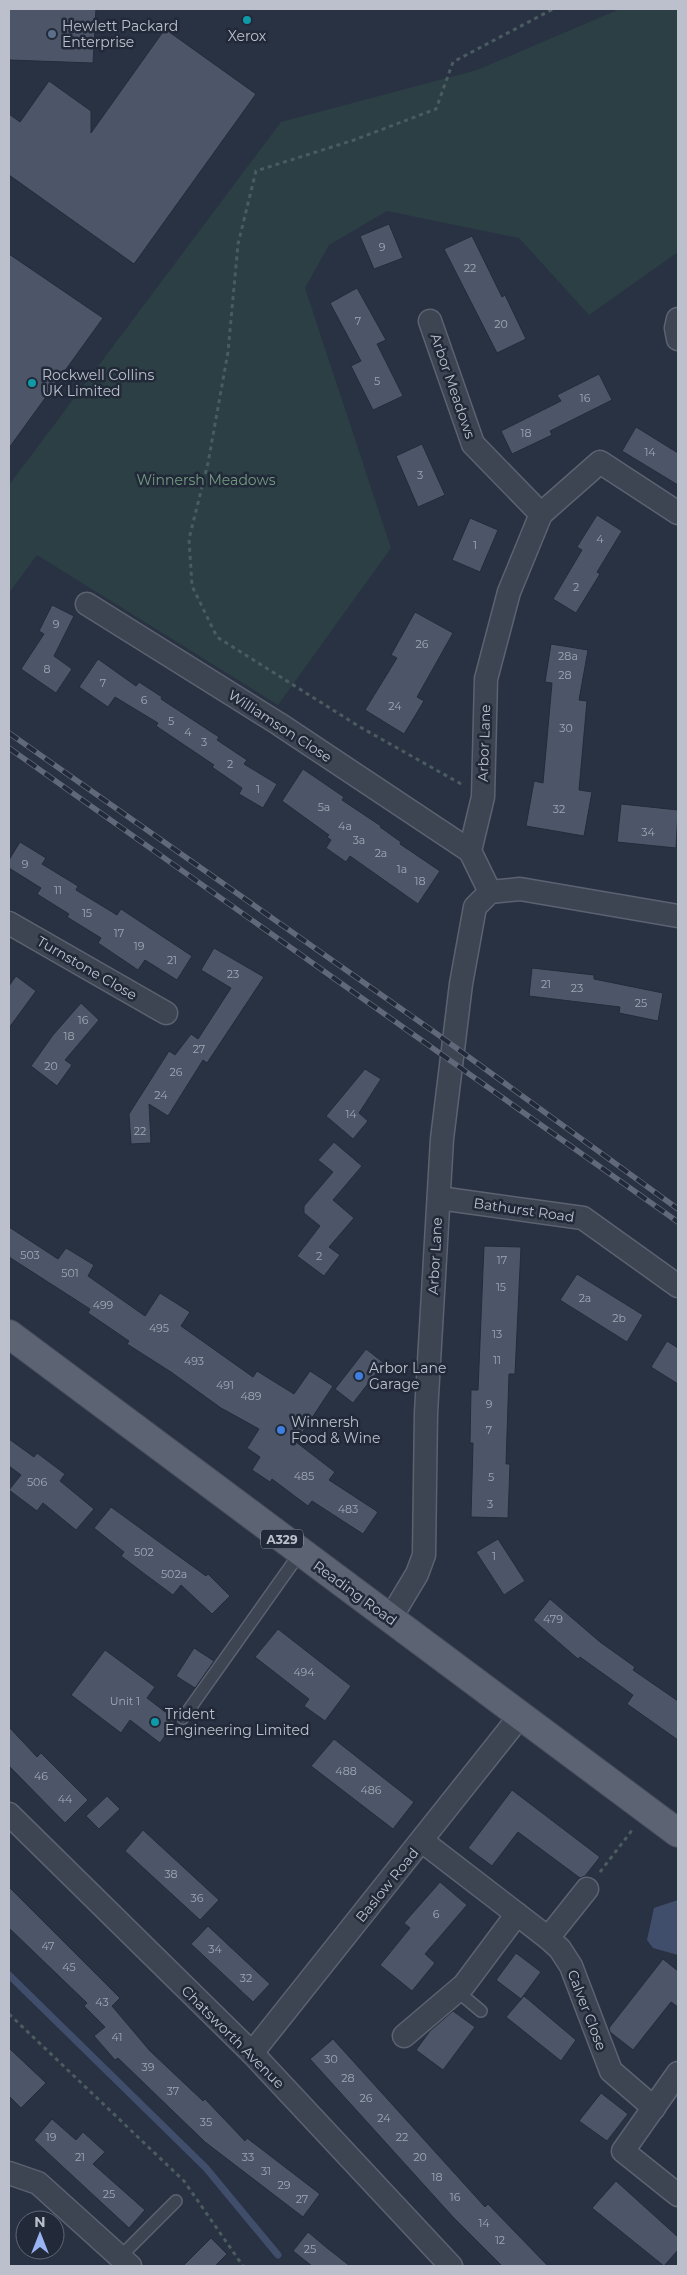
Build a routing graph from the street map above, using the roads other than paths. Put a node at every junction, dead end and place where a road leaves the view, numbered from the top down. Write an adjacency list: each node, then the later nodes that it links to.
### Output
1 (430, 320): 5 (street, Arbor Meadows)
2 (678, 320): 3 (street)
3 (678, 339)
4 (678, 513): 5 (street)
5 (541, 514): 7 (street, Arbor Lane)
6 (87, 604): 7 (street, Williamson Close)
7 (470, 851): 8 (street)
8 (490, 892): 9 (street); 12 (street, Arbor Lane)
9 (678, 916)
10 (9, 923): 11 (street, Turnstone Close)
11 (166, 1013)
12 (439, 1198): 13 (street, Bathurst Road); 16 (street, Arbor Lane)
13 (678, 1286)
14 (9, 1334): 15 (main road, Reading Road / A329)
15 (300, 1553): 16 (main road, Reading Road / A329); 18 (lane)
16 (390, 1619): 17 (main road, Reading Road / A329)
17 (520, 1716): 20 (main road, Reading Road / A329); 21 (street, Baslow Road)
18 (183, 1718)
19 (9, 1814): 28 (street, Chatsworth Avenue)
20 (678, 1833)
21 (422, 1841): 23 (street, Calver Close); 28 (street, Baslow Road)
22 (587, 1889): 24 (street)
23 (517, 1914): 24 (street, Calver Close); 25 (street)
24 (548, 1938): 30 (street, Calver Close)
25 (457, 1991): 26 (lane); 27 (street)
26 (482, 2011)
27 (404, 2036)
28 (252, 2053): 35 (street, Chatsworth Avenue)
29 (678, 2074): 30 (street)
30 (654, 2108): 32 (street)
31 (9, 2173): 34 (street)
32 (678, 2195)
33 (176, 2202): 34 (lane)
34 (125, 2262)
35 (451, 2266)

